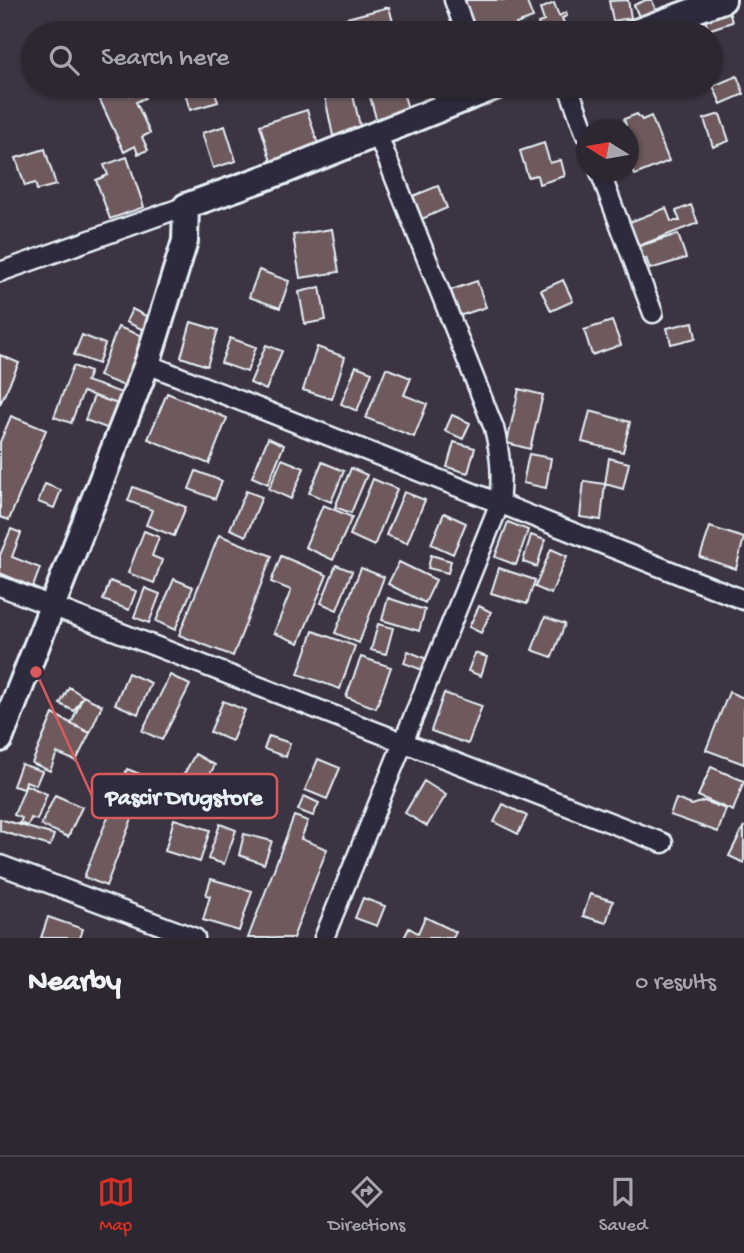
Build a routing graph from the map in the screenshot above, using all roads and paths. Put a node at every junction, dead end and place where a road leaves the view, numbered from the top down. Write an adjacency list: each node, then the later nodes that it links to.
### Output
1 (454, 0): 3 (street)
2 (723, 0): 4 (main road)
3 (462, 21)
4 (666, 21)
5 (462, 98): 8 (main road)
6 (572, 98): 7 (street)
7 (580, 119)
8 (377, 133): 10 (main road); 14 (street)
9 (604, 182): 12 (street)
10 (186, 206): 11 (street); 13 (main road)
11 (0, 272)
12 (653, 313)
13 (148, 364): 14 (street); 17 (main road)
14 (499, 505): 16 (street); 19 (street)
15 (0, 586): 17 (street)
16 (744, 600)
17 (51, 605): 18 (main road); 19 (street)
18 (0, 739)
19 (404, 742): 20 (street); 23 (street)
20 (663, 843)
21 (0, 865): 22 (street)
22 (195, 938)
23 (324, 938)

